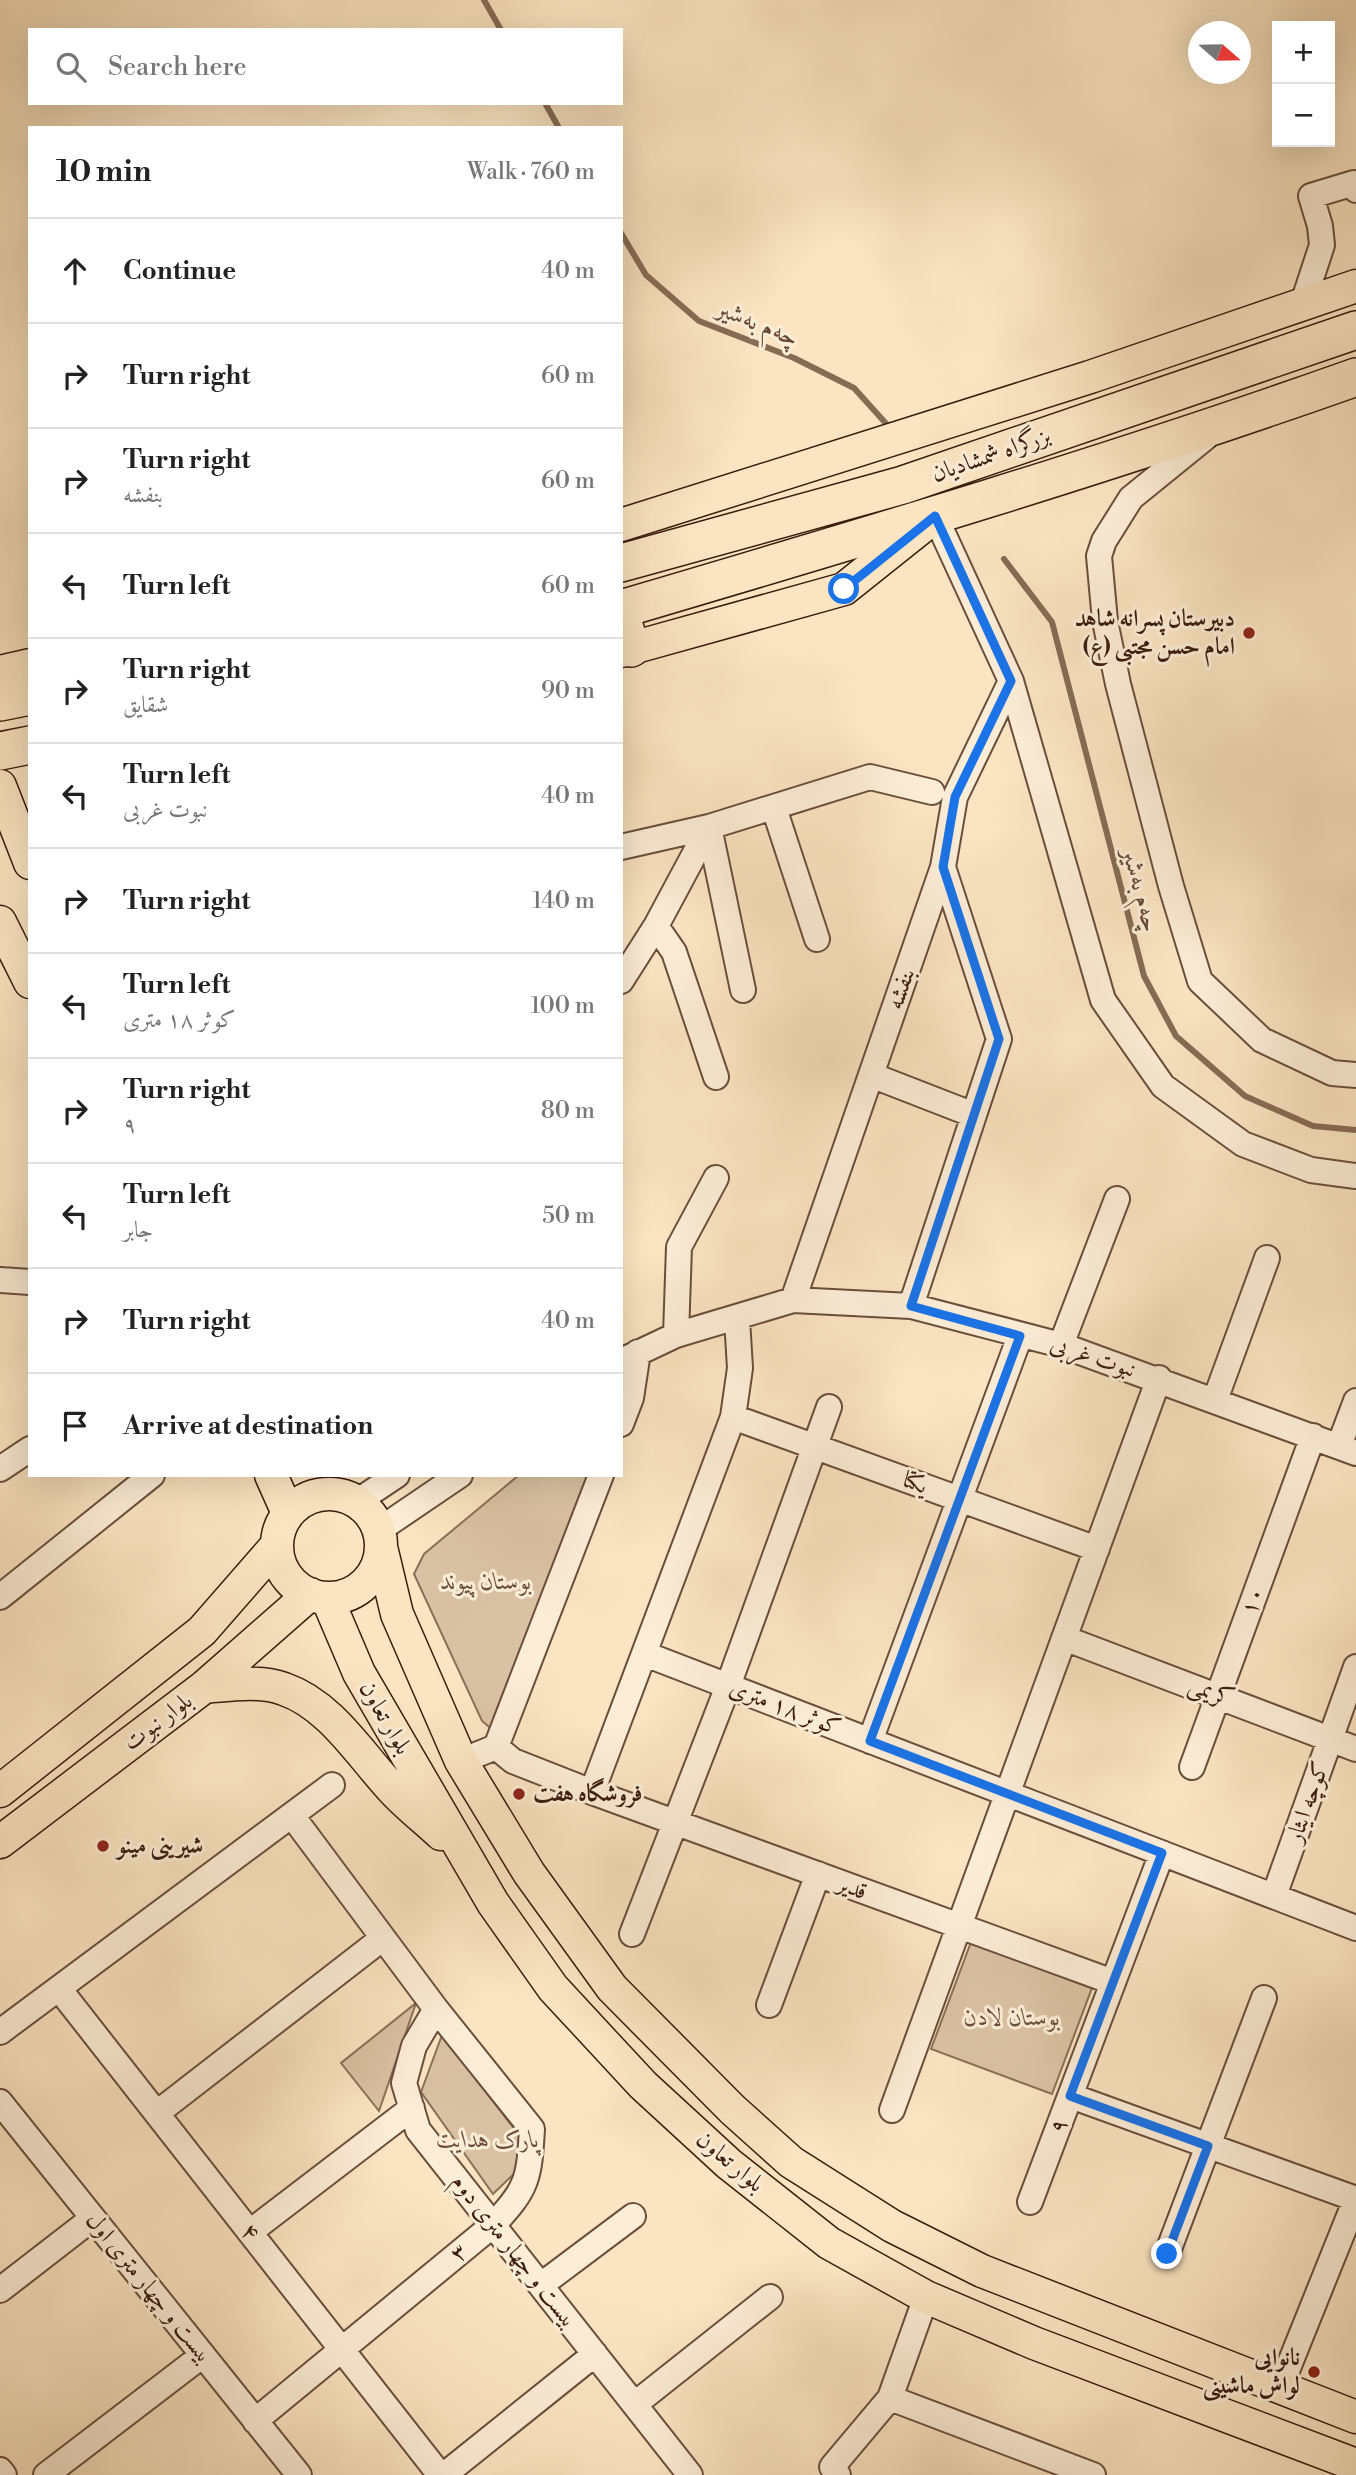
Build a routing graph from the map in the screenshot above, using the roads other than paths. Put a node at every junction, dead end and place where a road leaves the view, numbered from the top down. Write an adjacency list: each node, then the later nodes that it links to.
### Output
1 (1356, 190): 3 (street)
2 (1356, 286): 3 (main road)
3 (1302, 306): 8 (main road)
4 (1356, 330): 9 (highway, بزرگراه شمشادیان)
5 (1356, 377): 6 (highway, بزرگراه شمشادیان)
6 (1223, 424): 7 (highway, بزرگراه شمشادیان); 31 (street)
7 (935, 516): 10 (highway, بزرگراه شمشادیان); 11 (main road); 14 (street)
8 (623, 524)
9 (623, 562)
10 (623, 608)
11 (625, 638)
12 (28, 665): 13 (main road)
13 (0, 672)
14 (1011, 681): 23 (street, بنفشه); 34 (street)
15 (28, 696): 16 (highway)
16 (0, 702)
17 (28, 745): 18 (highway)
18 (0, 751)
19 (932, 792): 20 (street)
20 (774, 808): 21 (street); 26 (street)
21 (709, 827): 22 (street); 25 (street); 29 (street)
22 (623, 847)
23 (943, 867): 30 (street, بنفشه); 33 (street)
24 (0, 922): 27 (main road)
25 (656, 926): 28 (street); 32 (street)
26 (817, 939)
27 (28, 978)
28 (623, 978)
29 (743, 990)
30 (871, 1075): 33 (street); 40 (street, بنفشه)
31 (1356, 1075)
32 (716, 1077)
33 (974, 1115): 41 (street)
34 (1356, 1176)
35 (716, 1178): 43 (street)
36 (1117, 1199): 45 (street)
37 (1267, 1258): 48 (street)
38 (0, 1280): 39 (street)
39 (28, 1282)
40 (793, 1300): 41 (street, نبوت غربی); 42 (street, نبوت غربی)
41 (911, 1306): 44 (street, نبوت غربی)
42 (737, 1319): 43 (street, نبوت غربی); 51 (street)
43 (676, 1335): 46 (street, نبوت غربی)
44 (1020, 1336): 45 (street, نبوت غربی); 64 (street)
45 (1061, 1345): 47 (street, نبوت غربی)
46 (630, 1356): 52 (street)
47 (1159, 1378): 48 (street, نبوت غربی); 68 (street)
48 (1215, 1400): 53 (street, نبوت غربی)
49 (1356, 1401): 56 (street)
50 (829, 1407): 54 (street)
51 (733, 1417): 54 (street, یکتا); 72 (street)
52 (623, 1419)
53 (1313, 1436): 56 (street, نبوت غربی); 76 (street, ۱۰)
54 (815, 1447): 64 (street, یکتا); 74 (street)
55 (28, 1449): 57 (street)
56 (1348, 1449)
57 (0, 1469)
58 (150, 1477): 70 (street)
59 (272, 1477): 65 (main road)
60 (390, 1477): 63 (street)
61 (458, 1477): 66 (street)
62 (600, 1477): 79 (street)
63 (343, 1490): 65 (main road); 66 (main road)
64 (957, 1499): 68 (street, یکتا); 78 (street)
65 (288, 1513): 67 (main road)
66 (380, 1539): 69 (main road); 81 (main road, بلوار تعاون)
67 (277, 1545): 69 (main road); 84 (main road, بلوار نبوت)
68 (1097, 1549): 71 (street)
69 (318, 1596): 75 (main road, بلوار نبوت); 90 (main road, بلوار تعاون)
70 (0, 1597)
71 (1065, 1638): 76 (street, کریمی); 86 (street)
72 (645, 1654): 74 (street, کوثر ۱۸ متری); 85 (street)
73 (1356, 1668): 77 (street, کوچه ایثار)
74 (728, 1686): 78 (street, کوثر ۱۸ متری); 88 (street)
75 (204, 1687): 89 (main road, بلوار نبوت); 90 (main road)
76 (1219, 1695): 77 (street, کریمی); 82 (street, ۱۰)
77 (1331, 1739): 80 (street, کریمی); 93 (street, کوچه ایثار)
78 (870, 1741): 86 (street, کوثر ۱۸ متری)
79 (496, 1747): 81 (street); 85 (street, قدیر)
80 (1356, 1749)
81 (461, 1760): 124 (main road, بلوار تعاون)
82 (1192, 1767)
83 (332, 1785): 87 (street)
84 (0, 1791)
85 (592, 1792): 88 (street, قدیر)
86 (1008, 1794): 91 (street, کوثر ۱۸ متری); 94 (street)
87 (293, 1816): 97 (street, ۳); 99 (street)
88 (676, 1823): 92 (street, قدیر); 96 (street)
89 (0, 1842)
90 (462, 1853): 120 (main road, بلوار تعاون)
91 (1162, 1853): 93 (street, کوثر ۱۸ متری); 98 (street, ۹)
92 (818, 1874): 94 (street, قدیر); 101 (street)
93 (1274, 1896): 95 (street, کوثر ۱۸ متری)
94 (959, 1928): 98 (street, قدیر); 107 (street)
95 (1356, 1928)
96 (632, 1934)
97 (383, 1938): 102 (street, ۳); 108 (street)
98 (1113, 1982): 104 (street, ۹)
99 (60, 1990): 103 (street); 108 (street, ۴)
100 (1264, 1998): 109 (street)
101 (769, 2005)
102 (436, 2009): 106 (street, بیست و چهار متری دوم); 114 (street, ۳)
103 (0, 2032)
104 (1070, 2096): 109 (street); 111 (street, ۹)
105 (0, 2102): 113 (street, بیست و چهار متری اول)
106 (412, 2108): 114 (street, بیست و چهار متری دوم); 115 (street)
107 (892, 2110)
108 (157, 2113): 115 (street, ۴)
109 (1208, 2146): 110 (street); 116 (street)
110 (1356, 2199): 124 (street)
111 (1030, 2202)
112 (634, 2216): 117 (street)
113 (93, 2218): 118 (street); 123 (street, بیست و چهار متری اول)
114 (493, 2225): 117 (street, بیست و چهار متری دوم); 121 (street, ۳)
115 (250, 2232): 121 (street, ۴)
116 (1167, 2254)
117 (541, 2285): 122 (street, بیست و چهار متری دوم)
118 (0, 2290)
119 (770, 2297): 126 (street)
120 (926, 2297): 125 (street); 129 (main road, بلوار تعاون)
121 (343, 2349): 128 (street, ۳); 136 (street, ۴)
122 (595, 2354): 126 (street, بیست و چهار متری دوم); 136 (street, ۴)
123 (203, 2355): 128 (street, بیست و چهار متری اول); 134 (street)
124 (1280, 2388): 127 (main road, بلوار تعاون)
125 (890, 2398): 131 (street); 132 (street)
126 (635, 2404): 137 (street, بیست و چهار متری دوم)
127 (1356, 2417)
128 (256, 2421): 135 (street, بیست و چهار متری اول)
129 (1356, 2465)
130 (0, 2470): 133 (street)
131 (830, 2472)
132 (1089, 2474)
133 (4, 2475)
134 (46, 2475)
135 (299, 2475)
136 (442, 2475)
137 (690, 2475)

